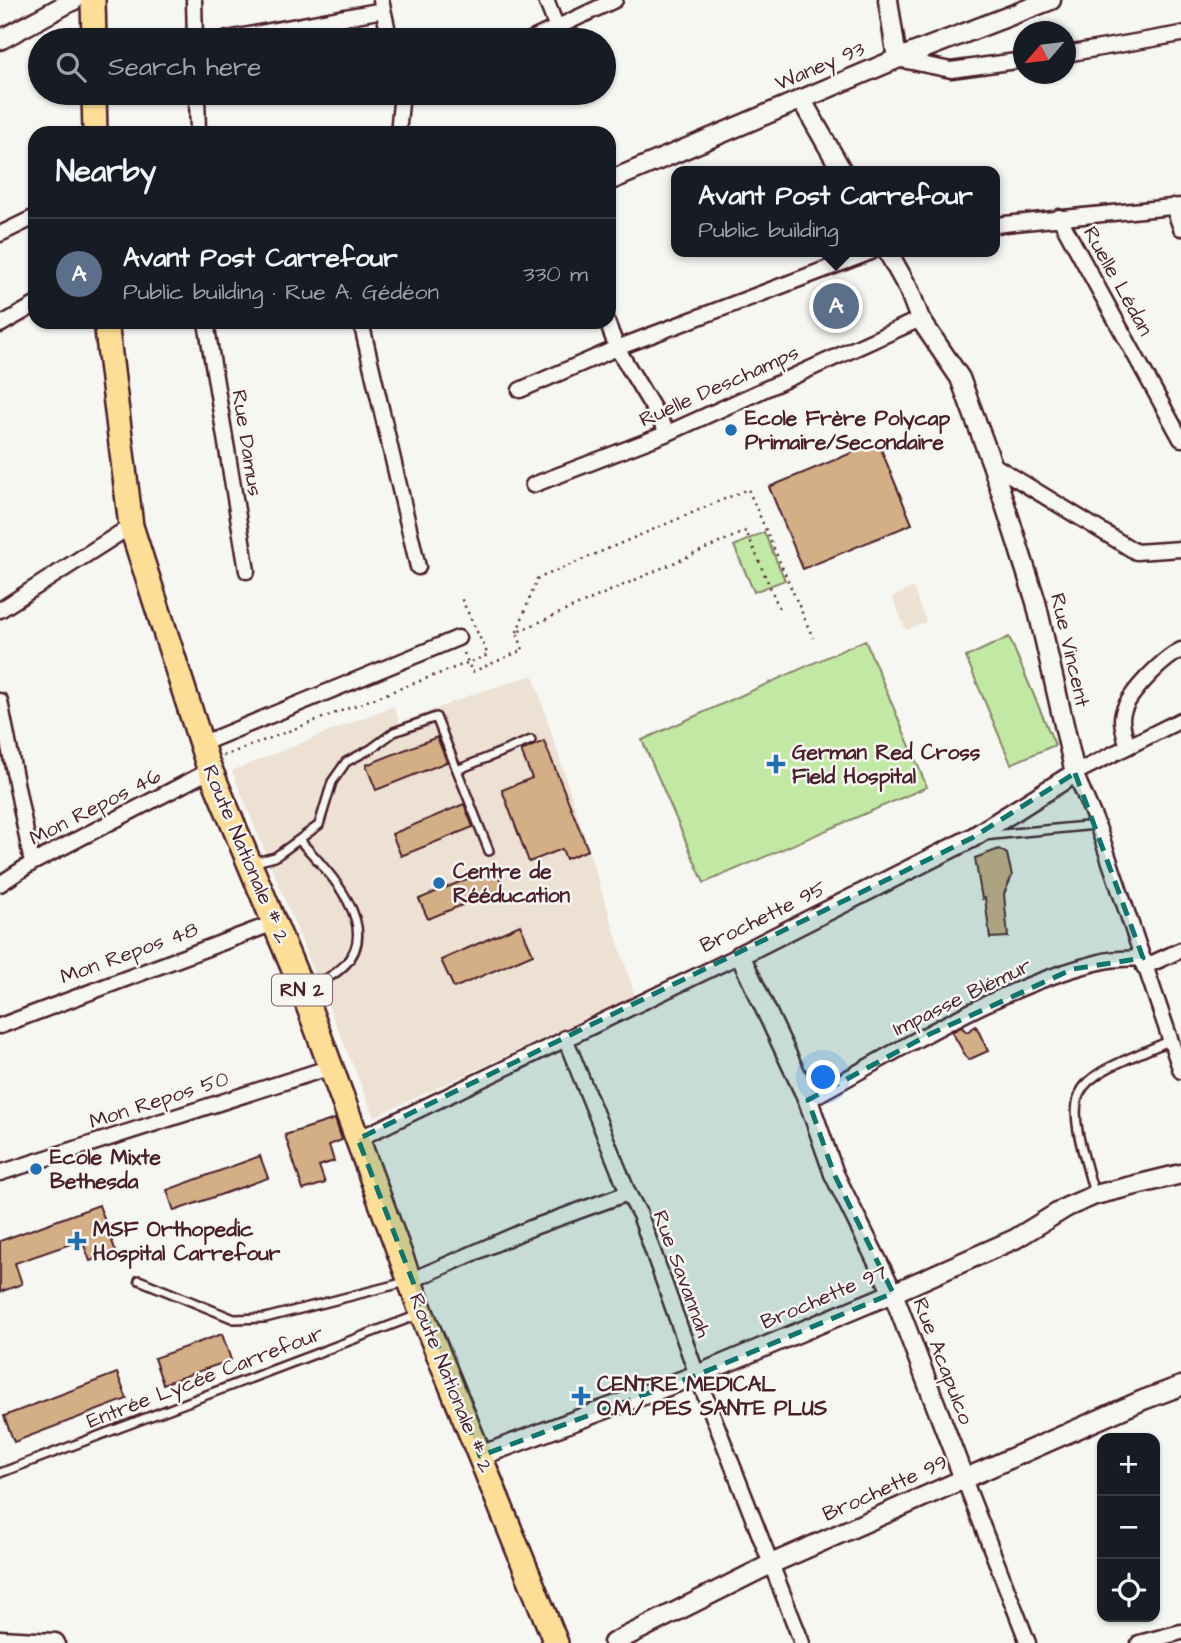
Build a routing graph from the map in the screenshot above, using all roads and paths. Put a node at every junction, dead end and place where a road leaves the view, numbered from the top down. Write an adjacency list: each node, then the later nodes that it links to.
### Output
1 (74, 0): 15 (street)
2 (93, 0): 9 (main road)
3 (194, 0): 10 (street)
4 (547, 0): 13 (street)
5 (615, 0): 13 (street)
6 (888, 0): 17 (street)
7 (1051, 0): 17 (street, Waney 93)
8 (382, 5): 11 (street); 12 (street)
9 (94, 28)
10 (195, 28)
11 (277, 28)
12 (387, 28)
13 (558, 28)
14 (1181, 34): 16 (street)
15 (0, 40)
16 (1076, 52)
17 (897, 58): 18 (street); 19 (street, Waney 93)
18 (1013, 62)
19 (801, 99): 26 (street); 27 (street, Waney 93)
20 (94, 105): 23 (main road)
21 (197, 105): 24 (street)
22 (401, 105): 25 (street)
23 (95, 126)
24 (198, 126)
25 (399, 126)
26 (839, 166)
27 (616, 178)
28 (1177, 206): 29 (street); 32 (street)
29 (1059, 217): 31 (street); 46 (street, Ruelle Lédan)
30 (28, 220): 33 (street)
31 (1000, 224)
32 (1181, 228)
33 (0, 234)
34 (858, 257): 43 (street)
35 (891, 257): 37 (street, Rue Vincent)
36 (28, 309): 38 (street)
37 (920, 319): 45 (street, Ruelle Deschamps); 47 (street, Rue Vincent)
38 (0, 325)
39 (107, 329): 49 (main road, Route Nationale # 2 / RN 2)
40 (207, 329): 52 (street, Rue Damus)
41 (363, 329): 51 (street)
42 (610, 329): 43 (street)
43 (617, 348): 44 (street); 45 (street)
44 (520, 390)
45 (668, 433): 48 (street, Ruelle Deschamps)
46 (1181, 439)
47 (992, 464): 50 (street); 67 (street, Rue Vincent)
48 (533, 485)
49 (131, 526): 55 (street); 65 (main road, Route Nationale # 2 / RN 2)
50 (1181, 549)
51 (418, 567)
52 (247, 571)
53 (461, 598): 65 (path)
54 (779, 608): 56 (path)
55 (0, 610)
56 (517, 632): 58 (path); 60 (path)
57 (458, 638): 65 (street, Mon Repos 46)
58 (813, 638)
59 (1181, 650): 64 (street)
60 (472, 672)
61 (0, 701): 72 (street)
62 (1181, 720): 64 (street, Brochette 95)
63 (531, 740): 66 (lane)
64 (1127, 747): 67 (street, Brochette 95)
65 (206, 759): 72 (street, Mon Repos 46); 73 (main road, Route Nationale # 2 / RN 2)
66 (457, 770): 70 (lane); 71 (lane)
67 (1075, 773): 68 (street, Rue Vincent); 69 (street, Brochette 95)
68 (1097, 824): 69 (lane); 78 (street, Rue Vincent)
69 (972, 838): 77 (street, Brochette 95)
70 (300, 841): 73 (lane); 79 (lane)
71 (489, 851)
72 (32, 863): 74 (street, Mon Repos 46)
73 (251, 863): 75 (main road, Route Nationale # 2 / RN 2)
74 (0, 884)
75 (274, 923): 79 (main road, Route Nationale # 2 / RN 2); 80 (street, Mon Repos 48)
76 (1181, 950): 78 (street, Impasse Blémur)
77 (740, 955): 81 (street, Brochette 95); 85 (street, Rue Acapulco)
78 (1143, 962): 82 (street, Rue Vincent); 85 (street, Impasse Blémur)
79 (302, 989): 83 (main road, Route Nationale # 2 / RN 2)
80 (0, 1026)
81 (565, 1038): 86 (street, Brochette 95); 89 (street, Rue Savannah)
82 (1169, 1041): 84 (street, Rue Vincent); 90 (lane)
83 (331, 1067): 86 (main road, Route Nationale # 2 / RN 2); 87 (street, Mon Repos 50)
84 (1181, 1071)
85 (808, 1100): 93 (street, Rue Acapulco)
86 (358, 1139): 92 (main road, Route Nationale # 2 / RN 2)
87 (0, 1173)
88 (1181, 1174): 90 (street, Brochette 97)
89 (628, 1194): 92 (street); 95 (street, Rue Savannah)
90 (1095, 1195): 93 (street, Brochette 97)
91 (139, 1280): 92 (lane)
92 (410, 1281): 94 (main road, Route Nationale # 2 / RN 2)
93 (892, 1293): 95 (street, Brochette 97); 99 (street, Rue Acapulco)
94 (422, 1314): 97 (main road, Route Nationale # 2 / RN 2); 98 (lane, Entrée Lycée Carrefour)
95 (697, 1375): 97 (street, Brochette 97); 100 (street, Rue Savannah)
96 (1181, 1386): 99 (street, Brochette 99)
97 (480, 1456): 104 (main road, Route Nationale # 2 / RN 2)
98 (0, 1473)
99 (964, 1479): 100 (street, Brochette 99); 107 (street)
100 (771, 1564): 105 (street, Brochette 99); 106 (street, Rue Savannah)
101 (1181, 1632): 108 (street)
102 (0, 1640): 103 (street)
103 (55, 1643)
104 (556, 1643)
105 (613, 1643)
106 (803, 1643)
107 (1028, 1643)
108 (1139, 1643)

